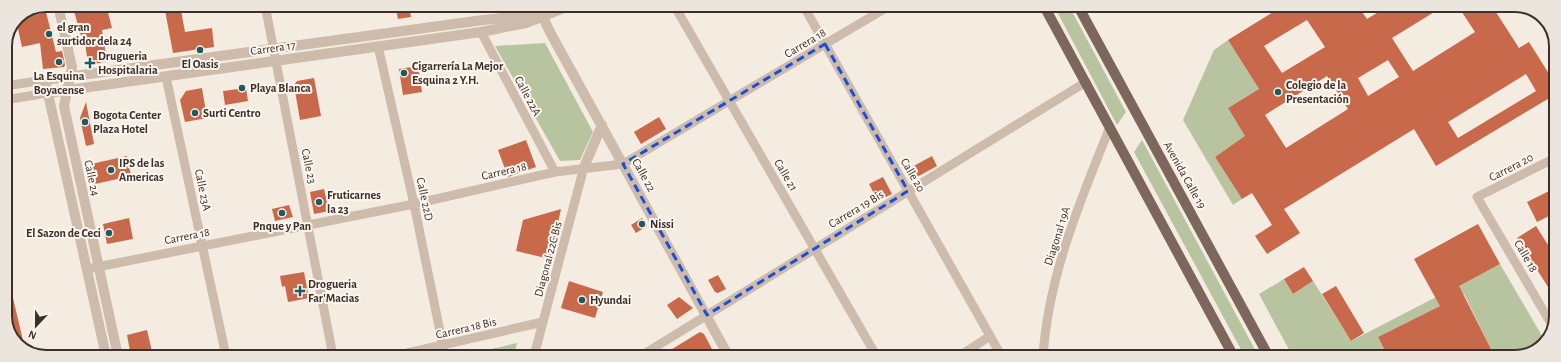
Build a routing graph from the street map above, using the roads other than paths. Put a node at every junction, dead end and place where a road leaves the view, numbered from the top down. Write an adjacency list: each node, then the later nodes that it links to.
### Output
1 (60, 12): 16 (street, Calle 24)
2 (266, 12): 14 (street, Calle 23)
3 (541, 12): 10 (street, Calle 22)
4 (555, 12): 10 (street, Carrera 17)
5 (678, 12): 24 (street, Calle 21)
6 (807, 12): 12 (street, Calle 20)
7 (881, 12): 12 (street, Carrera 18)
8 (1047, 12): 19 (main road)
9 (1081, 12): 58 (main road, Avenida Calle 19)
10 (544, 17): 11 (street, Carrera 17); 14 (street, Carrera 17); 25 (street, Calle 22)
11 (481, 32): 13 (street, Carrera 17); 30 (street, Calle 22A)
12 (825, 44): 24 (street, Carrera 18); 31 (street, Calle 20)
13 (378, 46): 15 (street, Carrera 17); 33 (street, Calle 22D)
14 (272, 49): 15 (street, Calle 23); 16 (street, Carrera 17)
15 (275, 61): 17 (street, Carrera 17); 34 (street, Calle 23)
16 (71, 76): 18 (street, Carrera 17); 21 (street, Calle 24)
17 (166, 77): 21 (street, Carrera 17); 35 (street, Calle 23A)
18 (45, 80): 20 (street, Carrera 17); 22 (street, Calle 24)
19 (1086, 82): 26 (main road); 31 (street, Carrera 19 Bis)
20 (12, 85)
21 (66, 91): 22 (street, Carrera 17); 37 (street, Calle 24)
22 (47, 93): 23 (street, Carrera 17); 38 (street, Calle 24)
23 (12, 99)
24 (729, 101): 28 (street, Carrera 18); 36 (street, Calle 21)
25 (602, 125): 28 (street, Calle 22); 29 (street)
26 (1110, 127): 56 (street, Diagonal 19A); 57 (main road)
27 (1549, 161): 32 (street, Carrera 20)
28 (623, 164): 29 (street, Carrera 18); 39 (street, Calle 22)
29 (584, 167): 30 (street, Carrera 18); 41 (street, Diagonal 22C Bis)
30 (555, 172): 33 (street, Carrera 18)
31 (908, 191): 36 (street, Carrera 19 Bis); 42 (street, Calle 20)
32 (1477, 197): 40 (street, Calle 18)
33 (414, 204): 34 (street, Carrera 18); 43 (street, Calle 22D)
34 (309, 225): 35 (street, Carrera 18); 47 (street, Calle 23)
35 (202, 245): 37 (street, Carrera 18); 46 (street, Calle 23A)
36 (815, 248): 39 (street, Carrera 19 Bis); 53 (street, Calle 21)
37 (98, 266): 38 (street, Carrera 18); 45 (street, Calle 24)
38 (87, 269): 44 (street, Calle 24)
39 (707, 315): 51 (street, Carrera 19 Bis); 52 (street, Calle 22)
40 (1549, 318)
41 (543, 322): 43 (street, Carrera 18 Bis); 50 (street, Diagonal 22C Bis)
42 (990, 336): 54 (street); 55 (street, Calle 20)
43 (443, 346): 48 (street, Carrera 18 Bis); 49 (street, Calle 22D)
44 (105, 350)
45 (117, 350)
46 (225, 350)
47 (332, 350)
48 (423, 350)
49 (444, 350)
50 (536, 350)
51 (649, 350)
52 (725, 350)
53 (873, 350)
54 (969, 350)
55 (998, 350)
56 (1043, 350)
57 (1230, 350)
58 (1265, 350)

